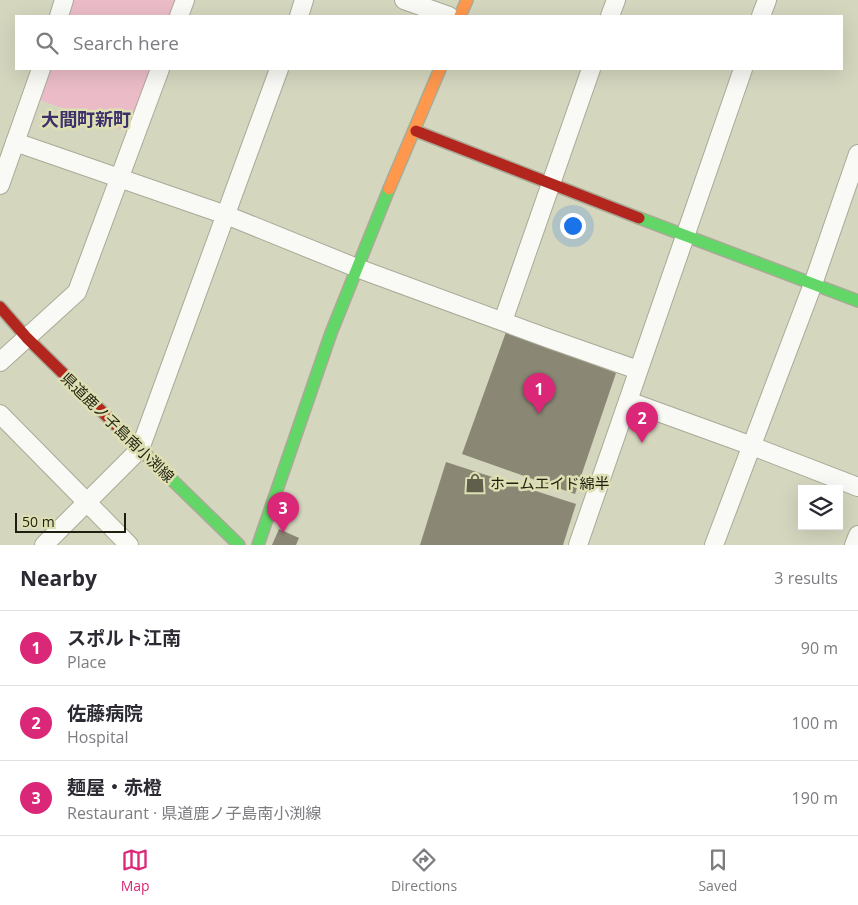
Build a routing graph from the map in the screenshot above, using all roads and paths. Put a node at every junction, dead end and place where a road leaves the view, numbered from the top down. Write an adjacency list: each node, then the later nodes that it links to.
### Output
1 (64, 0): 8 (street)
2 (186, 0): 9 (street)
3 (304, 0): 10 (street)
4 (404, 0): 11 (street)
5 (467, 0): 12 (street)
6 (616, 0): 13 (street)
7 (767, 0): 14 (street)
8 (59, 15)
9 (179, 15)
10 (298, 15)
11 (446, 15)
12 (460, 15)
13 (610, 15)
14 (761, 15)
15 (40, 70): 22 (street)
16 (160, 70): 24 (street)
17 (279, 70): 27 (street)
18 (440, 70): 21 (street)
19 (588, 70): 25 (street)
20 (743, 70): 28 (street)
21 (416, 131): 25 (street); 29 (street)
22 (15, 142): 24 (street); 26 (street)
23 (858, 154): 30 (street)
24 (119, 178): 27 (street); 34 (street)
25 (552, 183): 28 (street); 33 (street)
26 (0, 185)
27 (226, 215): 29 (street); 40 (street)
28 (685, 236): 30 (street); 36 (street)
29 (357, 268): 33 (street); 47 (street)
30 (813, 284): 31 (street); 39 (street)
31 (858, 301)
32 (0, 307): 34 (street, 県道鹿ノ子島南小渕線)
33 (503, 321): 36 (street)
34 (27, 338): 35 (street); 40 (street, 県道鹿ノ子島南小渕線)
35 (0, 362)
36 (638, 370): 37 (street)
37 (628, 401): 39 (street); 48 (street)
38 (0, 414): 42 (street)
39 (752, 446): 41 (street); 49 (street)
40 (140, 449): 42 (street); 46 (street, 県道鹿ノ子島南小渕線)
41 (858, 487)
42 (88, 501): 44 (street); 45 (street)
43 (858, 535): 50 (street)
44 (44, 545)
45 (129, 545)
46 (239, 545)
47 (258, 545)
48 (578, 545)
49 (714, 545)
50 (854, 545)

